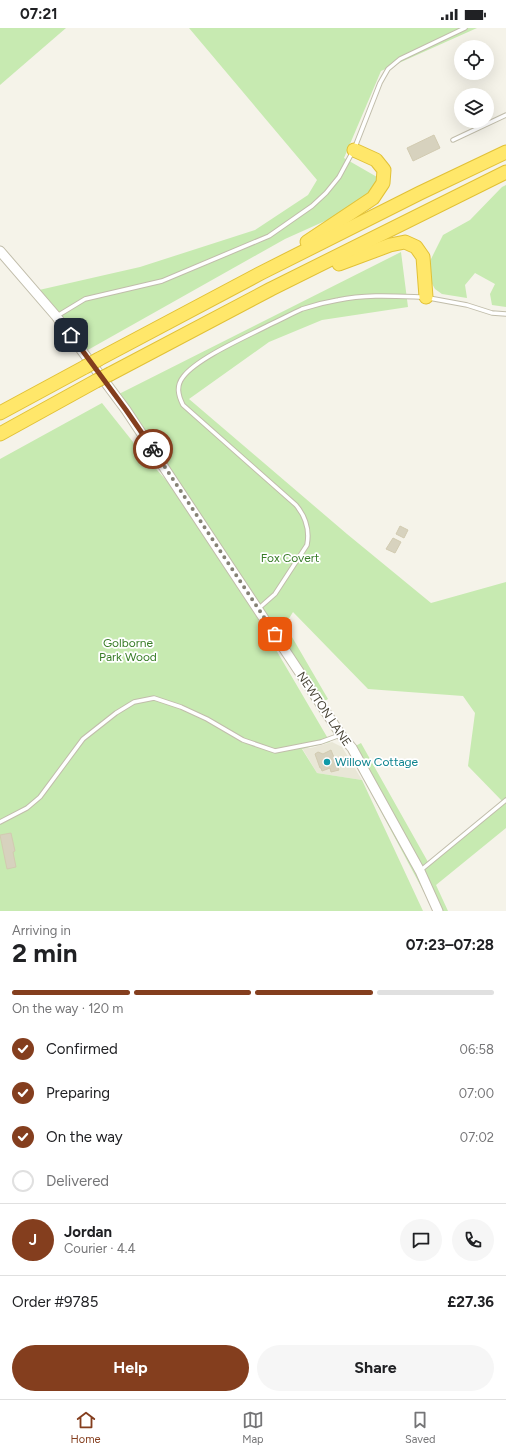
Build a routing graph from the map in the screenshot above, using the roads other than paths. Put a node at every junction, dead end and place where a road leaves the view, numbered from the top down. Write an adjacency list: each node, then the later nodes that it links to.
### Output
1 (465, 28): 4 (lane)
2 (506, 115): 3 (lane)
3 (453, 140)
4 (354, 150): 8 (highway); 12 (lane)
5 (506, 152): 8 (highway)
6 (506, 172): 9 (highway)
7 (0, 251): 12 (street, NEWTON LANE)
8 (261, 273): 13 (highway, bridge)
9 (271, 289): 10 (highway); 14 (highway, bridge)
10 (426, 297): 11 (lane); 15 (lane)
11 (506, 314)
12 (56, 316): 15 (street, NEWTON LANE)
13 (0, 414)
14 (0, 434)
15 (258, 609): 16 (street, NEWTON LANE)
16 (341, 735): 18 (lane); 19 (street, NEWTON LANE)
17 (506, 800): 19 (lane)
18 (0, 822)
19 (420, 871): 20 (street, NEWTON LANE)
20 (438, 911)

